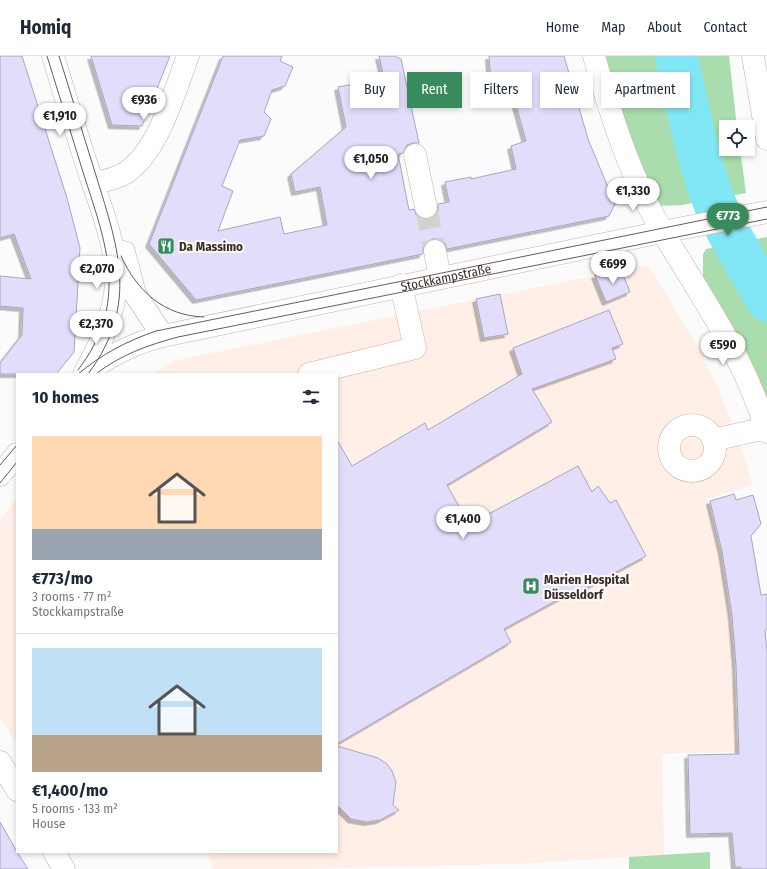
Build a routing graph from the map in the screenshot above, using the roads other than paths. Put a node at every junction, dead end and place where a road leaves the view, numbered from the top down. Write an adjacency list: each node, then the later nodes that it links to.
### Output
1 (53, 56): 7 (street)
2 (188, 56): 7 (street)
3 (594, 56): 11 (street)
4 (753, 56): 5 (street)
5 (767, 139)
6 (415, 155): 9 (street)
7 (93, 184): 8 (street)
8 (101, 207): 15 (street); 16 (street)
9 (426, 207)
10 (761, 213): 11 (street, Stockkampstraße)
11 (662, 232): 13 (street, Stockkampstraße); 19 (street)
12 (435, 251): 13 (street)
13 (440, 278): 14 (street, Stockkampstraße)
14 (402, 285): 15 (street, Stockkampstraße); 18 (street)
15 (163, 336): 17 (street, Stockkampstraße)
16 (85, 373)
17 (85, 373)
18 (313, 373)
19 (766, 430): 20 (street)
20 (713, 440)
21 (16, 455): 22 (street)
22 (0, 475)
23 (0, 762): 24 (street)
24 (15, 784)
25 (55, 853): 26 (street)
26 (64, 869)

